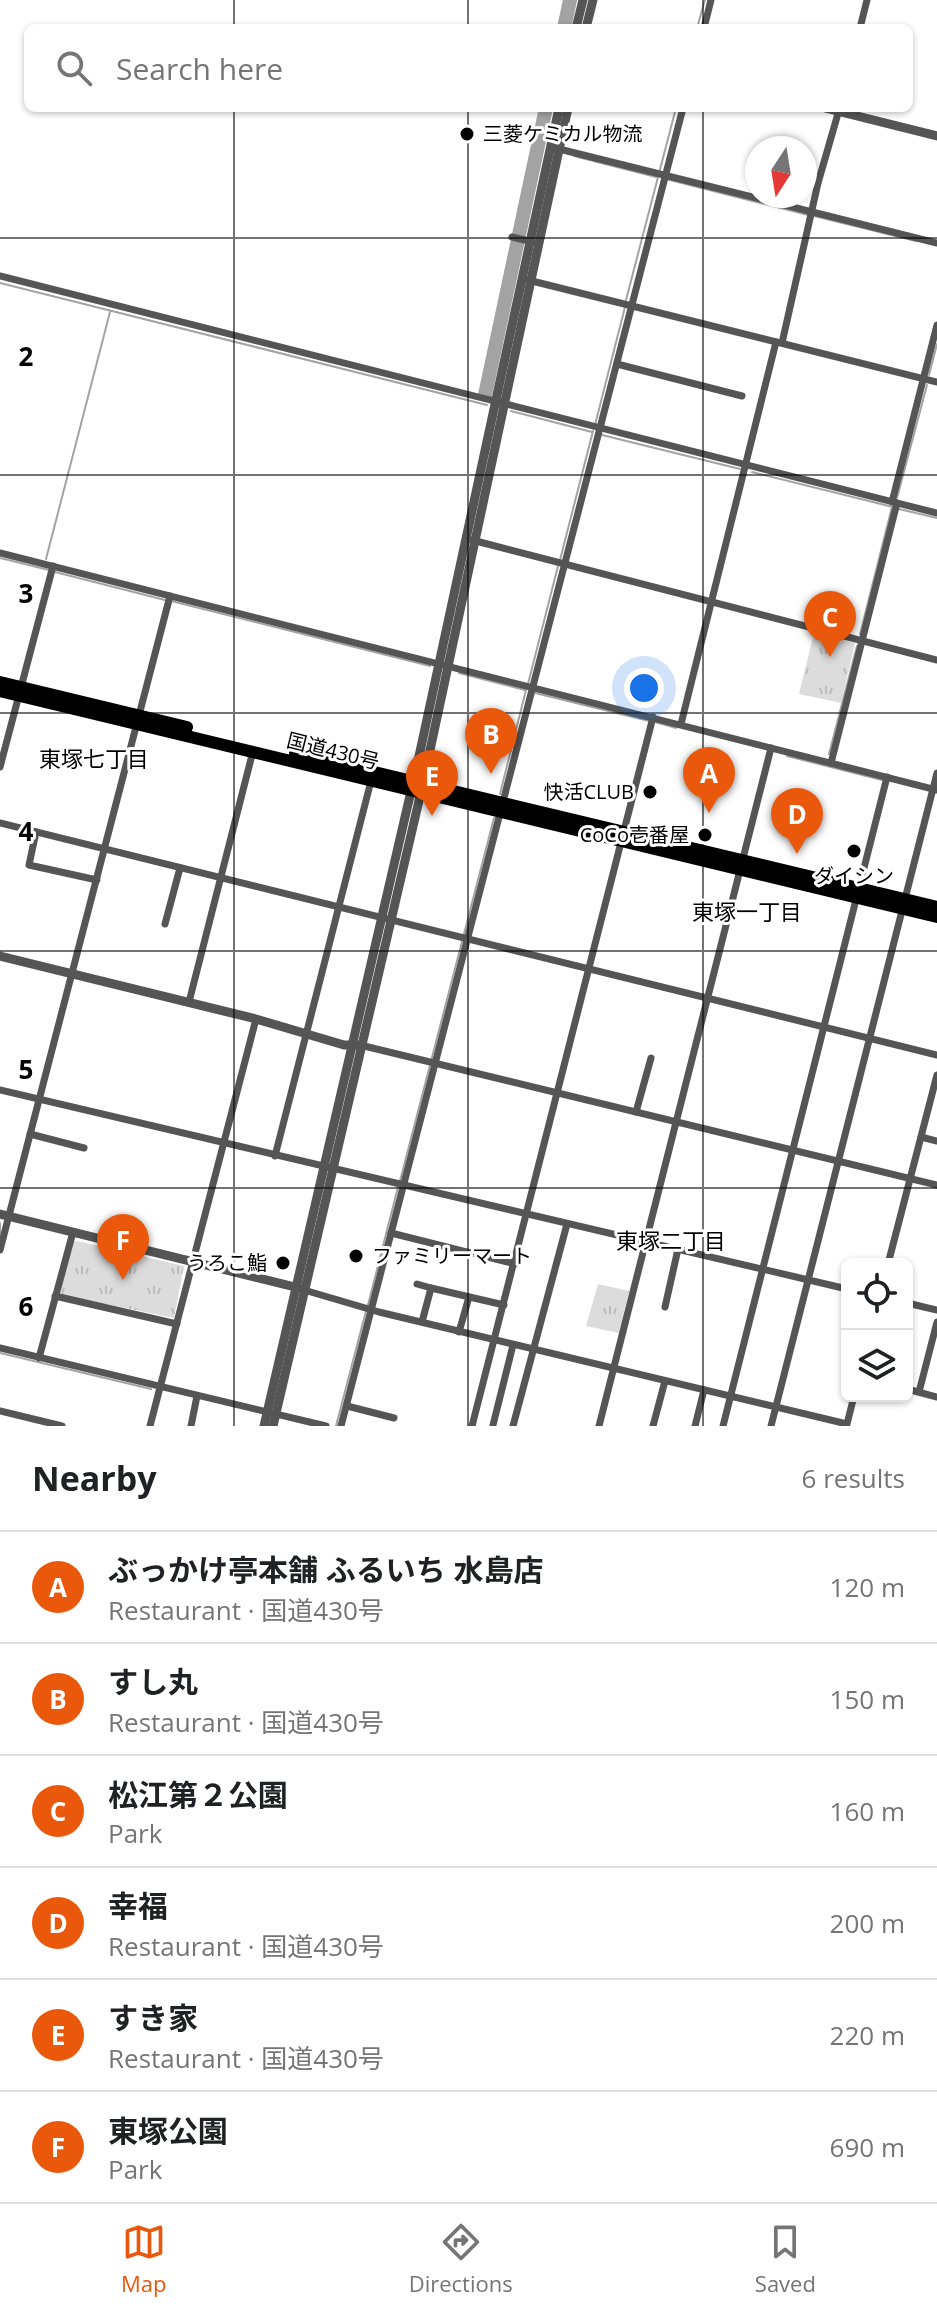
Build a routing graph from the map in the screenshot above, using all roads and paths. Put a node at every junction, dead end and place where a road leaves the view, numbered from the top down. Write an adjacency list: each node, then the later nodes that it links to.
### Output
1 (583, 0): 5 (street)
2 (593, 0): 6 (street)
3 (711, 0): 7 (street)
4 (867, 0): 8 (street)
5 (577, 24)
6 (587, 24)
7 (705, 24)
8 (861, 24)
9 (558, 112): 15 (street)
10 (567, 112): 15 (street)
11 (682, 112): 16 (street)
12 (838, 112): 17 (street)
13 (847, 112): 14 (street)
14 (937, 136)
15 (554, 148): 16 (street); 19 (street)
16 (662, 176): 17 (street); 23 (street)
17 (810, 213): 20 (street); 25 (street)
18 (512, 237): 19 (street)
19 (531, 242): 22 (street)
20 (937, 243)
21 (0, 276): 30 (street)
22 (526, 280): 23 (street); 30 (street)
23 (627, 304): 25 (street); 26 (street)
24 (937, 325): 27 (street)
25 (779, 342): 27 (street); 32 (street)
26 (617, 364): 29 (street); 31 (street)
27 (923, 379): 28 (street); 33 (street)
28 (937, 382)
29 (742, 396)
30 (500, 403): 31 (street); 35 (street)
31 (597, 430): 32 (street); 37 (street)
32 (746, 466): 33 (street); 40 (street)
33 (894, 502): 34 (street); 41 (street)
34 (937, 513)
35 (470, 540): 37 (street); 43 (street)
36 (0, 553): 38 (street)
37 (561, 564): 40 (street); 45 (street)
38 (52, 570): 39 (street); 47 (street)
39 (169, 599): 43 (street); 48 (street)
40 (712, 602): 41 (street); 50 (street)
41 (862, 641): 42 (street); 53 (street)
42 (937, 660)
43 (443, 665): 45 (street); 58 (street)
44 (0, 682): 47 (highway, 国道430号)
45 (530, 689): 49 (street); 60 (street)
46 (0, 691): 47 (highway, 国道430号)
47 (20, 691): 48 (highway, 国道430号); 54 (street)
48 (139, 720): 52 (highway, 国道430号); 58 (highway, 国道430号); 64 (street)
49 (652, 720): 50 (street); 63 (street)
50 (681, 724): 51 (street)
51 (770, 750): 53 (street); 65 (street)
52 (253, 751): 57 (highway, 国道430号); 67 (street)
53 (831, 763): 56 (street)
54 (0, 767)
55 (937, 773): 59 (street)
56 (887, 780): 59 (street); 69 (street)
57 (371, 781): 58 (highway, 国道430号); 72 (street)
58 (417, 787): 60 (highway, 国道430号); 74 (street)
59 (935, 789): 70 (street)
60 (502, 807): 63 (highway, 国道430号); 76 (street)
61 (0, 823): 62 (street)
62 (36, 832): 64 (street); 68 (street)
63 (623, 836): 65 (highway, 国道430号); 78 (street)
64 (105, 850): 66 (street); 68 (street)
65 (741, 865): 69 (highway, 国道430号); 80 (street)
66 (180, 868): 67 (street); 75 (street)
67 (220, 878): 72 (street); 81 (street)
68 (97, 880): 79 (street)
69 (858, 893): 70 (highway, 国道430号); 83 (street)
70 (903, 904): 71 (highway, 国道430号); 73 (highway, 国道430号); 85 (street)
71 (937, 907)
72 (339, 908): 74 (street); 84 (street)
73 (937, 916)
74 (386, 920): 76 (street); 86 (street)
75 (165, 924)
76 (464, 938): 78 (street); 89 (street)
77 (0, 956): 79 (street)
78 (589, 969): 80 (street); 92 (street)
79 (73, 974): 81 (street); 93 (street)
80 (707, 998): 83 (street); 96 (street)
81 (189, 1002): 82 (street)
82 (256, 1019): 84 (street); 100 (street)
83 (825, 1028): 85 (street); 102 (street)
84 (306, 1034): 86 (street); 103 (street)
85 (869, 1039): 87 (street); 104 (street)
86 (357, 1045): 89 (street); 105 (street)
87 (937, 1055)
88 (651, 1058): 95 (street)
89 (433, 1062): 92 (street); 107 (street)
90 (937, 1075): 94 (street)
91 (0, 1090): 93 (street)
92 (558, 1093): 95 (street); 110 (street)
93 (39, 1099): 97 (street); 100 (street)
94 (934, 1101): 98 (street)
95 (636, 1112): 96 (street)
96 (675, 1122): 102 (street); 114 (street)
97 (30, 1134): 101 (street); 109 (street)
98 (921, 1137): 99 (street); 106 (street)
99 (937, 1141)
100 (224, 1143): 103 (street); 118 (street)
101 (84, 1148)
102 (794, 1151): 104 (street); 120 (street)
103 (275, 1156): 105 (street)
104 (838, 1162): 106 (street); 121 (street)
105 (328, 1168): 107 (street); 123 (street)
106 (911, 1178): 108 (street); 117 (street)
107 (401, 1184): 110 (street); 113 (street)
108 (937, 1185)
109 (4, 1215): 112 (street); 116 (street)
110 (527, 1215): 111 (street); 119 (street)
111 (567, 1224): 114 (street); 140 (street)
112 (73, 1232): 118 (street); 126 (street)
113 (391, 1233): 119 (street); 131 (street)
114 (644, 1241): 115 (street); 142 (street)
115 (678, 1249): 120 (street); 130 (street)
116 (0, 1250)
117 (890, 1258)
118 (194, 1261): 123 (street); 135 (street)
119 (515, 1264): 129 (street)
120 (764, 1269): 121 (street); 149 (street)
121 (808, 1280): 125 (street); 153 (street)
122 (417, 1284): 124 (street)
123 (300, 1288): 131 (street); 155 (street)
124 (431, 1288): 127 (street); 133 (street)
125 (841, 1288)
126 (55, 1296): 135 (street); 141 (street)
127 (469, 1297): 129 (street); 136 (street)
128 (913, 1304): 132 (street)
129 (504, 1305): 137 (street)
130 (665, 1307)
131 (368, 1308): 133 (street); 152 (street)
132 (937, 1310)
133 (422, 1322): 136 (street)
134 (937, 1322): 147 (street)
135 (177, 1324): 144 (street)
136 (459, 1332): 137 (street)
137 (495, 1340): 138 (street); 167 (street)
138 (513, 1345): 140 (street); 158 (street)
139 (0, 1348): 141 (street)
140 (532, 1349): 142 (street); 168 (street)
141 (39, 1358): 144 (street)
142 (613, 1369): 143 (street); 169 (street)
143 (665, 1381): 145 (street); 170 (street)
144 (160, 1387): 148 (street); 161 (street)
145 (704, 1390): 149 (street); 171 (street)
146 (913, 1390): 147 (street)
147 (919, 1392): 150 (street)
148 (197, 1396): 155 (street); 162 (street)
149 (731, 1396): 153 (street); 172 (street)
150 (937, 1397)
151 (853, 1402): 159 (street)
152 (347, 1406): 157 (street); 166 (street)
153 (776, 1407): 156 (street); 173 (street)
154 (0, 1411): 160 (street)
155 (271, 1413): 163 (street); 164 (street); 165 (street)
156 (814, 1416): 159 (street); 174 (street)
157 (394, 1418)
158 (493, 1425)
159 (847, 1425)
160 (62, 1426)
161 (150, 1426)
162 (191, 1426)
163 (264, 1426)
164 (273, 1426)
165 (326, 1426)
166 (341, 1426)
167 (472, 1426)
168 (513, 1426)
169 (599, 1426)
170 (653, 1426)
171 (695, 1426)
172 (723, 1426)
173 (771, 1426)
174 (812, 1426)

